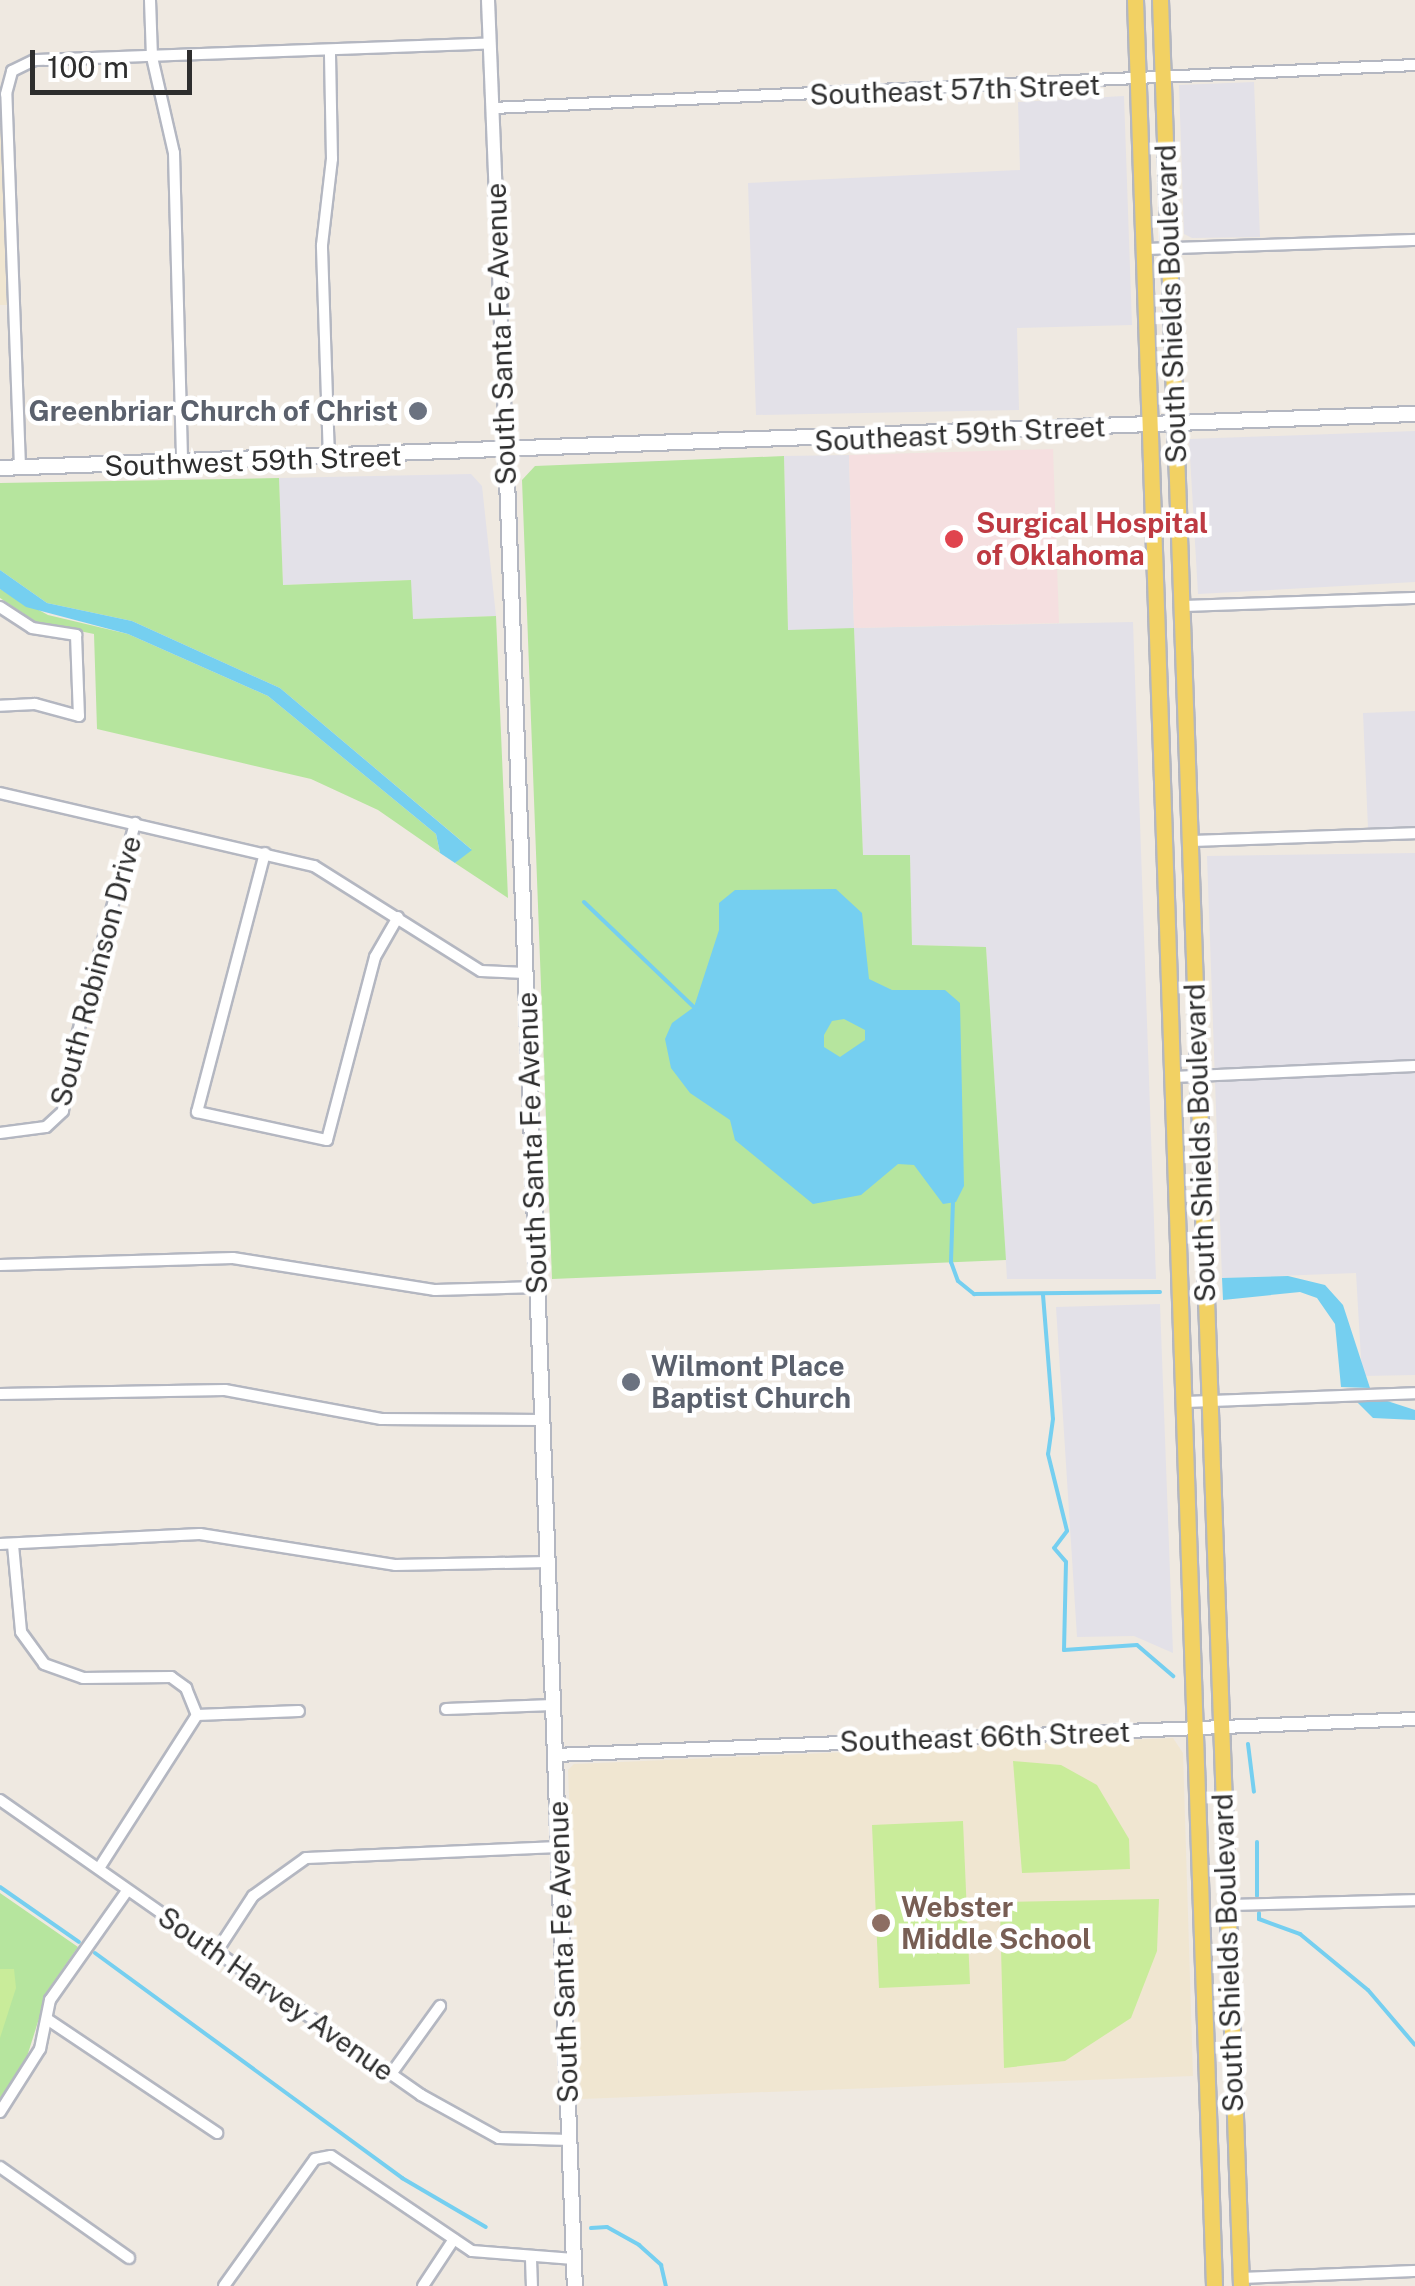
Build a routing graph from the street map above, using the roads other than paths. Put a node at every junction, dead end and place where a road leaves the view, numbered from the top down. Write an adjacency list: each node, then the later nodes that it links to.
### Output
1 (150, 0): 7 (street)
2 (488, 0): 5 (street, South Santa Fe Avenue)
3 (1135, 0): 10 (main road, South Shields Boulevard)
4 (1160, 0): 9 (main road, South Shields Boulevard)
5 (490, 43): 6 (street); 11 (street, South Santa Fe Avenue)
6 (330, 50): 7 (street); 19 (street)
7 (152, 57): 20 (street); 21 (street)
8 (1415, 65): 9 (street, Southeast 57th Street)
9 (1163, 73): 10 (street, Southeast 57th Street); 13 (main road, South Shields Boulevard)
10 (1138, 82): 11 (street, Southeast 57th Street); 14 (main road, South Shields Boulevard)
11 (493, 108): 18 (street, South Santa Fe Avenue)
12 (1415, 240): 13 (street)
13 (1168, 248): 14 (street); 16 (main road, South Shields Boulevard)
14 (1143, 249): 17 (main road, South Shields Boulevard)
15 (1415, 414): 16 (main road, Southeast 59th Street)
16 (1175, 423): 17 (main road, Southeast 59th Street); 24 (main road, South Shields Boulevard)
17 (1149, 425): 18 (main road, Southeast 59th Street); 27 (main road, South Shields Boulevard)
18 (506, 452): 19 (main road, Southwest 59th Street); 35 (main road, South Santa Fe Avenue)
19 (329, 459): 20 (main road, Southwest 59th Street)
20 (182, 464): 21 (main road, Southwest 59th Street)
21 (20, 467): 22 (main road, Southwest 59th Street)
22 (0, 468)
23 (1415, 598): 24 (street)
24 (1182, 606): 28 (main road, South Shields Boulevard)
25 (0, 607): 26 (street)
26 (0, 706)
27 (1161, 753): 28 (main road); 38 (main road, South Shields Boulevard)
28 (1186, 753): 32 (main road, South Shields Boulevard)
29 (0, 793): 30 (street)
30 (135, 824): 33 (street); 39 (street, South Robinson Drive)
31 (1415, 833): 32 (street)
32 (1190, 841): 37 (main road, South Shields Boulevard)
33 (265, 853): 34 (street); 34 (street)
34 (398, 917): 35 (street)
35 (525, 973): 41 (main road, South Santa Fe Avenue)
36 (1415, 1066): 37 (street)
37 (1197, 1076): 38 (street); 44 (main road, South Shields Boulevard)
38 (1173, 1077): 45 (main road, South Shields Boulevard)
39 (0, 1133)
40 (0, 1266): 41 (street)
41 (537, 1287): 46 (main road, South Santa Fe Avenue)
42 (1415, 1393): 44 (street)
43 (0, 1394): 46 (street)
44 (1209, 1401): 45 (street); 55 (main road, South Shields Boulevard)
45 (1184, 1402): 56 (main road, South Shields Boulevard)
46 (542, 1420): 49 (main road, South Santa Fe Avenue)
47 (0, 1544): 48 (street)
48 (13, 1544): 49 (street); 53 (street)
49 (548, 1562): 50 (main road, South Santa Fe Avenue)
50 (553, 1705): 51 (street); 57 (main road, South Santa Fe Avenue)
51 (446, 1709)
52 (299, 1711): 53 (street)
53 (197, 1715): 60 (street)
54 (1415, 1719): 55 (street, Southeast 66th Street)
55 (1221, 1729): 56 (street, Southeast 66th Street); 63 (main road, South Shields Boulevard)
56 (1194, 1730): 57 (street, Southeast 66th Street); 82 (main road, South Shields Boulevard)
57 (555, 1755): 59 (main road, South Santa Fe Avenue)
58 (0, 1800): 60 (street, South Harvey Avenue)
59 (559, 1847): 64 (street); 70 (main road, South Santa Fe Avenue)
60 (100, 1868): 61 (street, South Harvey Avenue)
61 (127, 1890): 64 (street, South Harvey Avenue); 66 (street)
62 (1415, 1900): 63 (street)
63 (1226, 1905): 77 (main road, South Shields Boulevard)
64 (217, 1952): 67 (street, South Harvey Avenue)
65 (440, 2006): 67 (street)
66 (47, 2019): 68 (street); 69 (street)
67 (391, 2074): 70 (street, South Harvey Avenue)
68 (0, 2112)
69 (217, 2133)
70 (570, 2140): 74 (main road, South Santa Fe Avenue)
71 (0, 2167): 73 (street)
72 (454, 2239): 75 (street); 78 (street); 79 (street)
73 (129, 2258)
74 (574, 2259): 75 (street); 81 (main road, South Santa Fe Avenue)
75 (531, 2260): 80 (street)
76 (1415, 2271): 77 (street)
77 (1240, 2282)
78 (224, 2286)
79 (423, 2286)
80 (532, 2286)
81 (575, 2286)
82 (1214, 2286)

